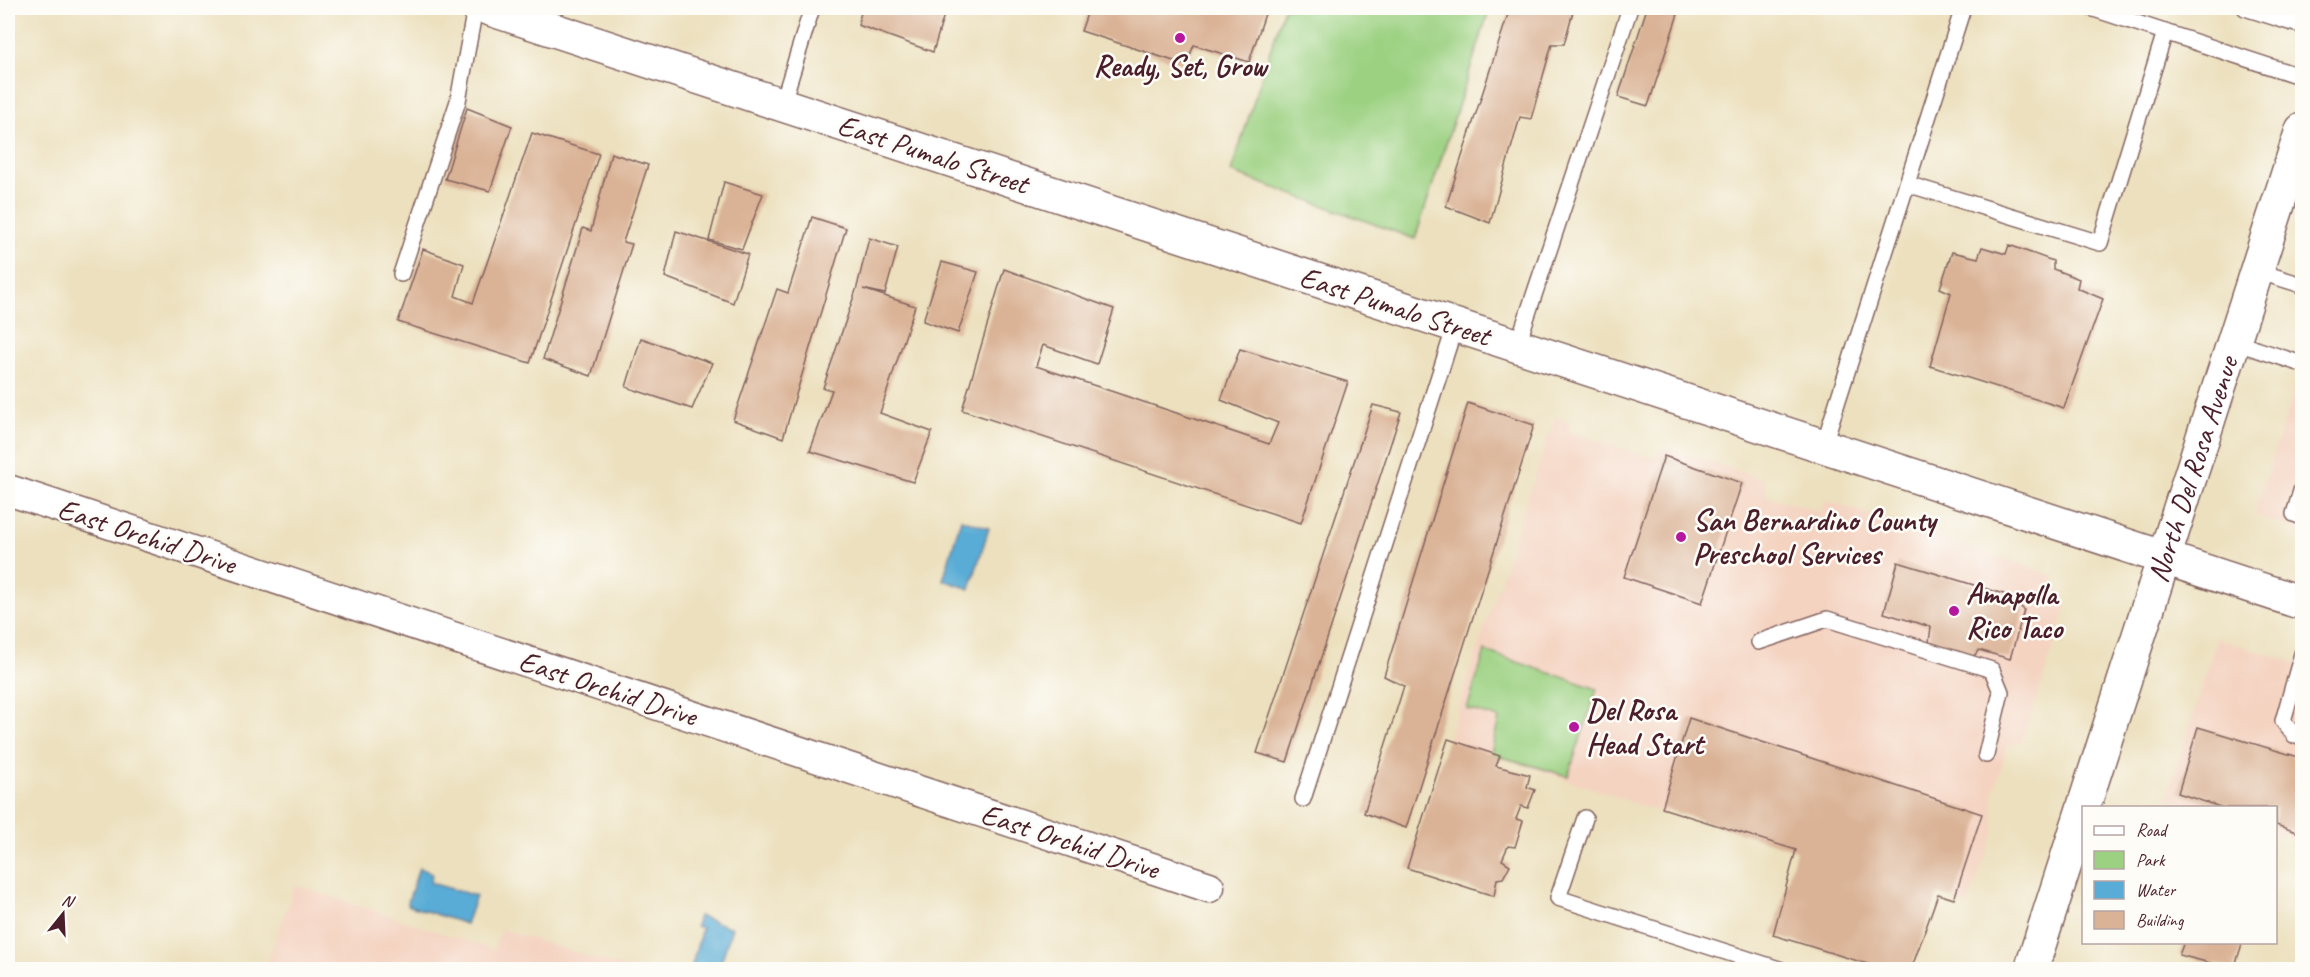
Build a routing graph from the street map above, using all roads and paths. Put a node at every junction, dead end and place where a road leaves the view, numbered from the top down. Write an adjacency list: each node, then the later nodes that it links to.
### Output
1 (475, 8): 15 (lane)
2 (487, 8): 11 (street, East Pumalo Street)
3 (812, 8): 11 (lane)
4 (1630, 8): 19 (lane)
5 (1963, 8): 13 (lane)
6 (2091, 8): 9 (lane)
7 (2245, 8): 8 (lane)
8 (2302, 26)
9 (2166, 32): 10 (lane); 13 (lane)
10 (2302, 77)
11 (782, 105): 17 (street, East Pumalo Street)
12 (2302, 133): 14 (street, North Del Rosa Avenue)
13 (1907, 184): 21 (lane)
14 (2257, 271): 16 (lane); 18 (street, North Del Rosa Avenue)
15 (401, 274)
16 (2302, 285)
17 (1455, 326): 19 (street, East Pumalo Street); 31 (lane)
18 (2234, 342): 20 (lane); 25 (street, North Del Rosa Avenue)
19 (1517, 346): 21 (street, East Pumalo Street)
20 (2302, 364)
21 (1823, 447): 25 (street, East Pumalo Street)
22 (2302, 488): 24 (lane)
23 (8, 490): 35 (street, East Orchid Drive)
24 (2302, 517)
25 (2164, 558): 26 (street, East Pumalo Street); 32 (street, North Del Rosa Avenue)
26 (2302, 603)
27 (1759, 642): 30 (lane)
28 (2302, 654): 29 (lane)
29 (2302, 738)
30 (1986, 754)
31 (1303, 799)
32 (2084, 806)
33 (2082, 811): 37 (street, North Del Rosa Avenue)
34 (1585, 818): 36 (lane)
35 (1209, 886)
36 (1782, 969)
37 (2031, 969)

